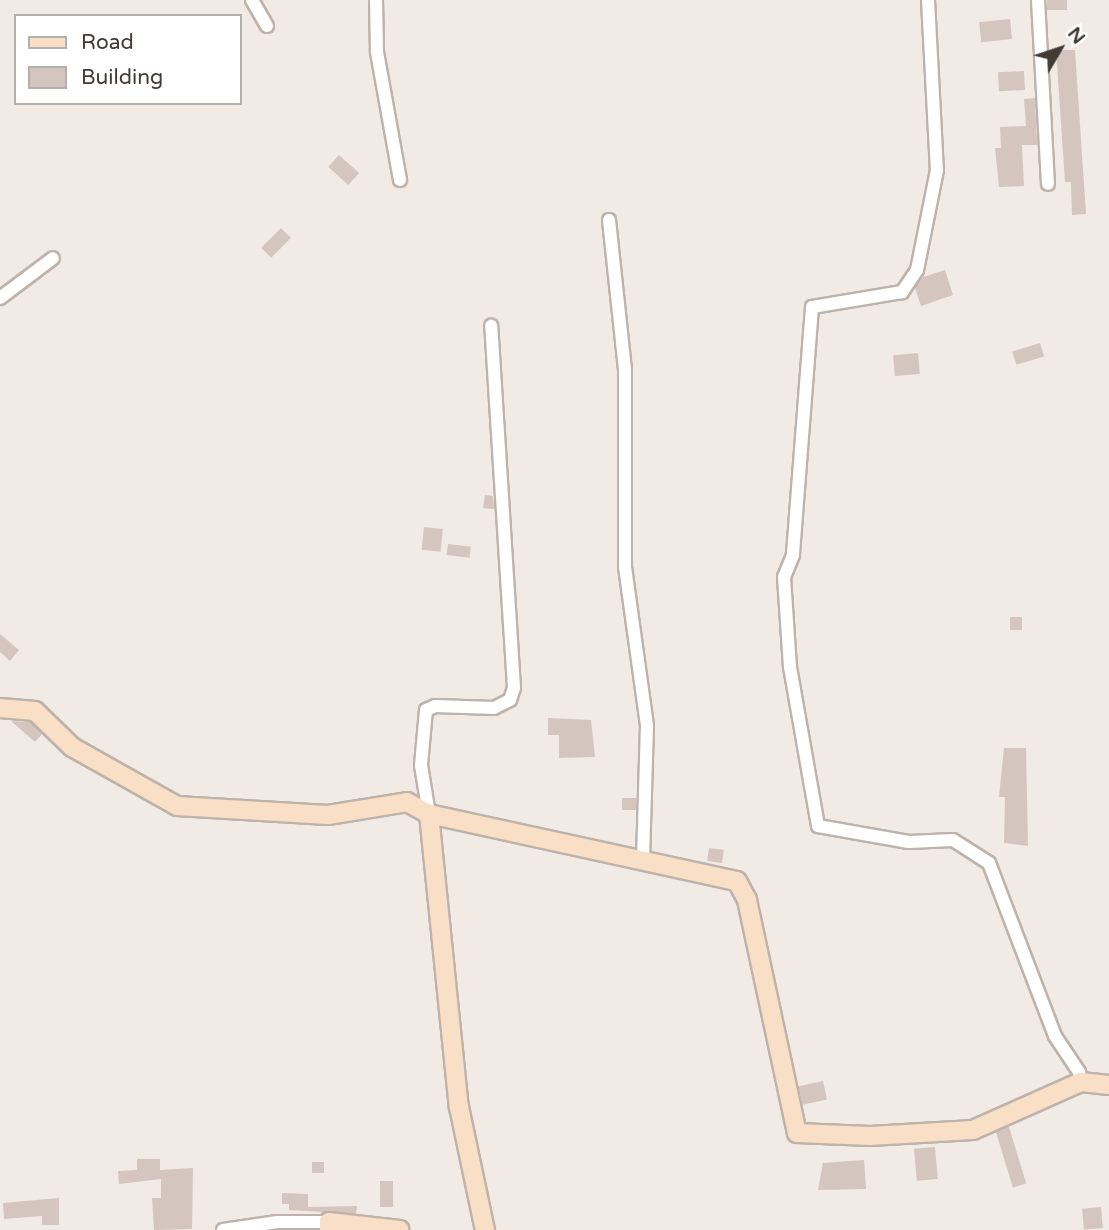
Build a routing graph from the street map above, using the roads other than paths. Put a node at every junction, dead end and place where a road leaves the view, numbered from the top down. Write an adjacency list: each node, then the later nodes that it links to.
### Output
1 (252, 0): 5 (street)
2 (376, 0): 6 (street)
3 (928, 0): 15 (street)
4 (1038, 0): 7 (street)
5 (267, 26)
6 (400, 180)
7 (1048, 184)
8 (609, 220): 14 (street)
9 (53, 258): 10 (street)
10 (0, 298)
11 (491, 326): 13 (street)
12 (0, 708): 13 (street)
13 (429, 814): 14 (street); 20 (street)
14 (643, 859): 15 (street)
15 (1081, 1082): 16 (street)
16 (1109, 1085)
17 (329, 1226): 18 (street); 19 (street)
18 (223, 1230)
19 (400, 1230)
20 (485, 1230)

